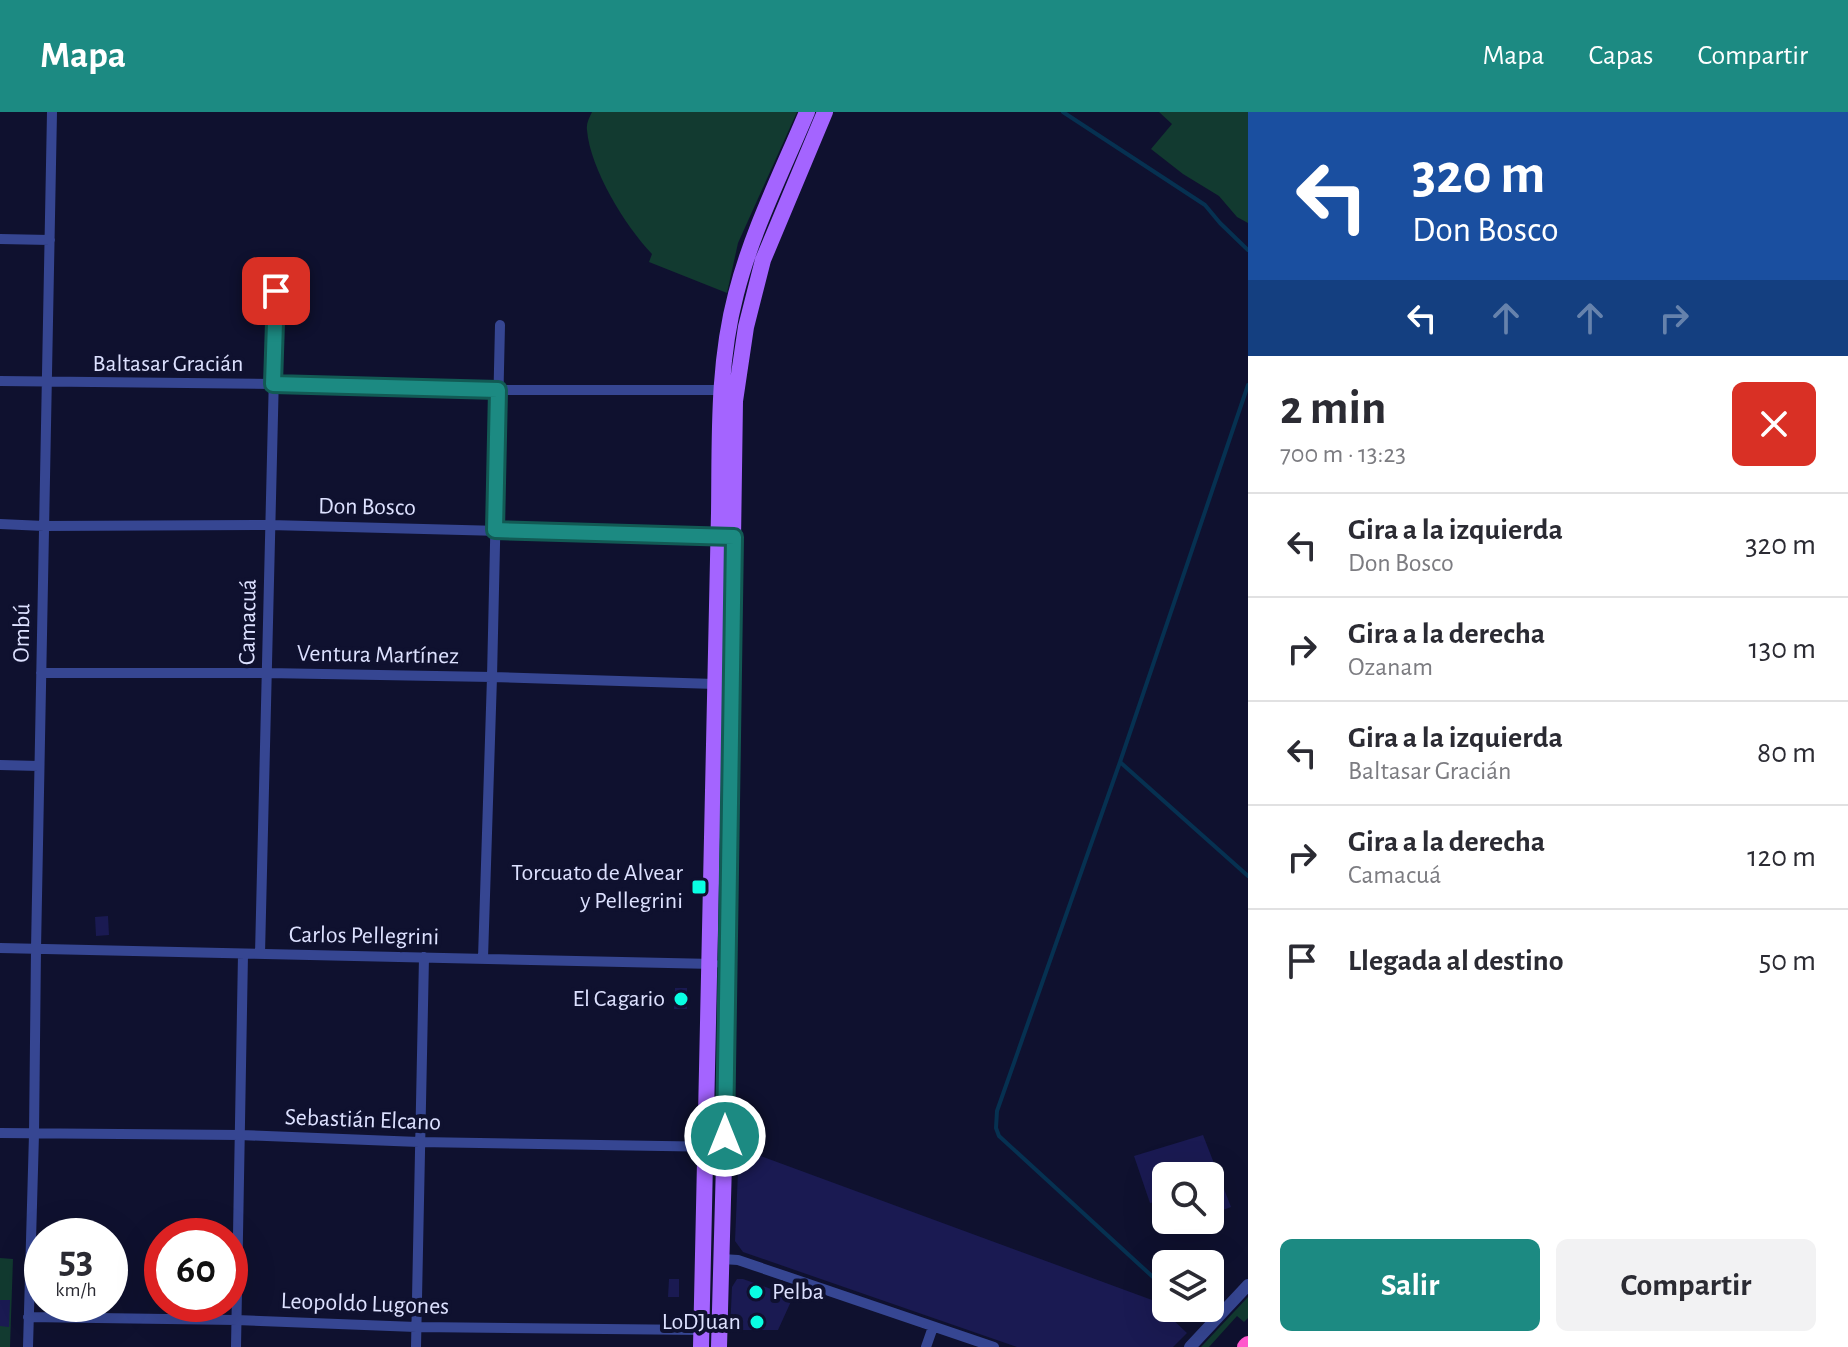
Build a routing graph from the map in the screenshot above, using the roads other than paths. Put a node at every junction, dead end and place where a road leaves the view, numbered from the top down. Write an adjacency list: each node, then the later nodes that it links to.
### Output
1 (52, 112): 5 (street, Ombú)
2 (807, 112): 12 (main road)
3 (825, 112): 17 (main road)
4 (0, 239): 5 (street)
5 (50, 240): 9 (street, Ombú)
6 (276, 291): 10 (street, Camacuá)
7 (500, 325): 11 (street)
8 (0, 381): 9 (street, Baltasar Gracián)
9 (47, 383): 10 (street, Baltasar Gracián); 15 (street, Ombú)
10 (273, 384): 11 (street, Baltasar Gracián); 14 (street, Camacuá)
11 (498, 390): 12 (street, Baltasar Gracián); 16 (street)
12 (720, 390): 17 (main road)
13 (0, 524): 15 (street, Don Bosco)
14 (270, 525): 15 (street, Don Bosco); 16 (street, Don Bosco); 19 (street, Camacuá)
15 (44, 526): 18 (street, Ombú)
16 (495, 530): 17 (street, Don Bosco); 20 (street)
17 (726, 537): 21 (main road); 31 (main road)
18 (41, 673): 19 (street, Ventura Martínez); 23 (street, Ombú)
19 (267, 673): 20 (street, Ventura Martínez); 27 (street, Camacuá)
20 (492, 677): 21 (street, Ventura Martínez); 29 (street)
21 (715, 684): 30 (main road)
22 (0, 765): 23 (street)
23 (39, 766): 25 (street, Ombú)
24 (0, 948): 25 (street, Carlos Pellegrini)
25 (36, 949): 26 (street, Carlos Pellegrini); 33 (street, Ombú)
26 (243, 954): 27 (street, Carlos Pellegrini); 34 (street)
27 (260, 954): 28 (street, Carlos Pellegrini)
28 (424, 957): 29 (street, Carlos Pellegrini); 35 (street)
29 (483, 958): 30 (street, Carlos Pellegrini)
30 (709, 964): 31 (street, Carlos Pellegrini); 36 (main road)
31 (727, 965): 37 (main road)
32 (0, 1133): 33 (street, Sebastián Elcano)
33 (34, 1134): 34 (street, Sebastián Elcano); 38 (street, Ombú)
34 (240, 1135): 35 (street, Sebastián Elcano); 39 (street)
35 (419, 1142): 36 (street, Sebastián Elcano); 45 (street)
36 (706, 1146): 37 (street, Sebastián Elcano); 47 (main road)
37 (724, 1147): 40 (main road)
38 (31, 1218)
39 (238, 1218)
40 (722, 1259): 46 (street); 51 (main road)
41 (1248, 1285): 54 (street)
42 (248, 1320): 45 (street, Leopoldo Lugones)
43 (28, 1322): 48 (street, Ombú)
44 (236, 1322): 49 (street)
45 (416, 1327): 47 (street, Leopoldo Lugones); 50 (street)
46 (933, 1327): 52 (street); 53 (street)
47 (702, 1338)
48 (28, 1347)
49 (236, 1347)
50 (416, 1347)
51 (719, 1347)
52 (926, 1347)
53 (994, 1347)
54 (1190, 1347)

